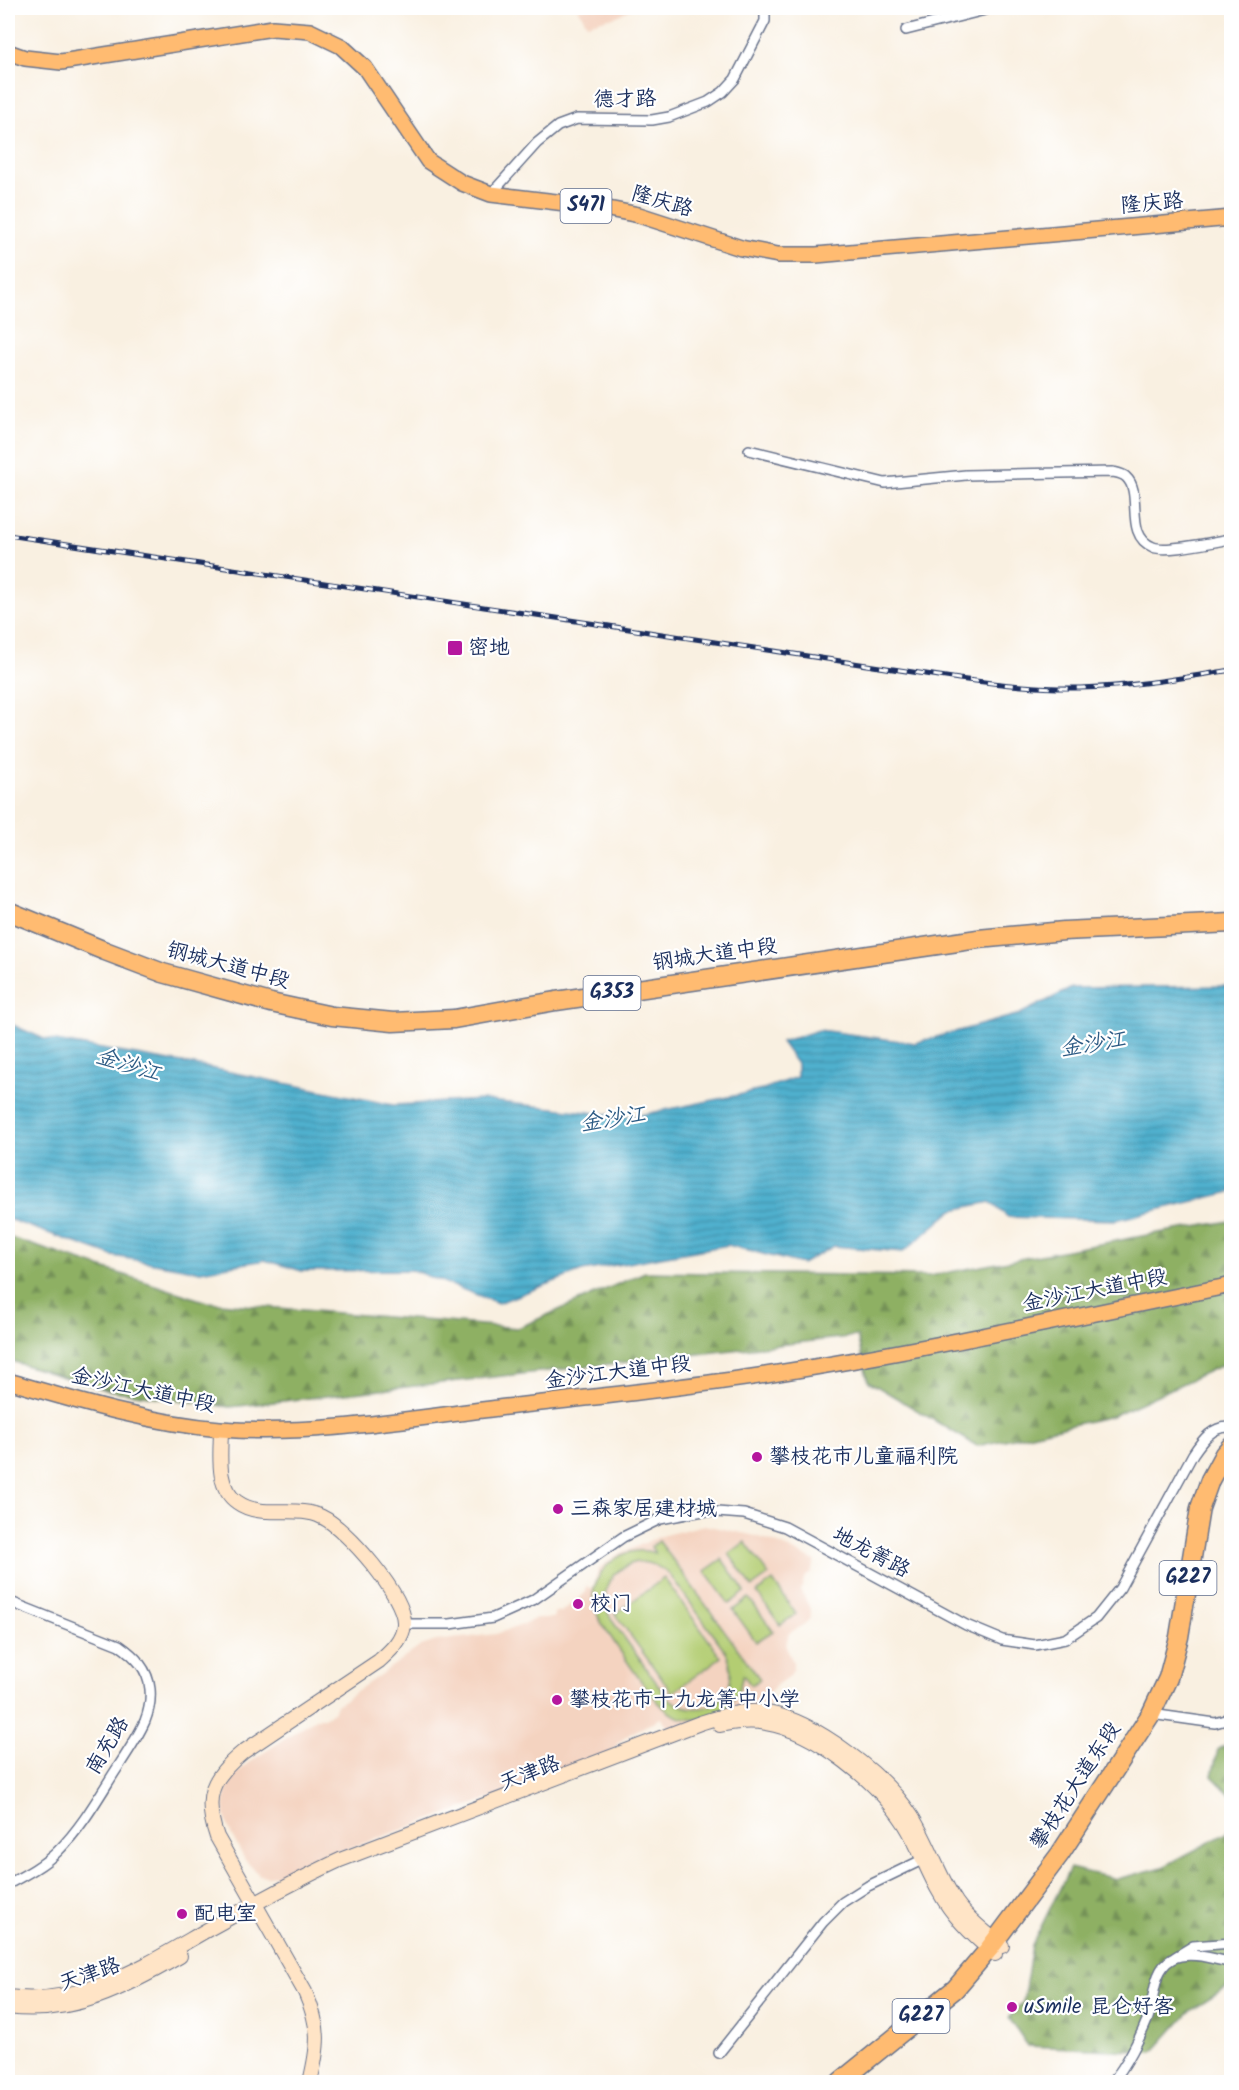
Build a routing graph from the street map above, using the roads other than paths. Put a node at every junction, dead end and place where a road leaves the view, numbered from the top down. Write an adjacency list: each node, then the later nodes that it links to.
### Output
1 (765, 8): 6 (street, 德才路)
2 (993, 8): 3 (street)
3 (966, 11): 4 (street)
4 (906, 30)
5 (8, 52): 6 (main road, 隆庆路 / S471)
6 (491, 194): 7 (main road, 隆庆路 / S471)
7 (1232, 219)
8 (749, 450): 9 (street)
9 (1232, 539)
10 (8, 911): 11 (highway, 钢城大道中段 / G353)
11 (1232, 923)
12 (1232, 1286): 15 (main road, 金沙江大道中段)
13 (8, 1381): 15 (main road, 金沙江大道中段)
14 (1232, 1428): 19 (street, 地龙箐路)
15 (221, 1429): 19 (main road)
16 (1232, 1445): 20 (highway, 攀枝花大道东段 / G227)
17 (1232, 1461): 20 (highway, 攀枝花大道东段 / G227)
18 (8, 1601): 23 (street, 南充路)
19 (404, 1624): 24 (main road)
20 (1155, 1714): 21 (street); 26 (highway, 攀枝花大道东段 / G227)
21 (1232, 1714)
22 (924, 1859): 24 (main road, 天津路); 26 (main road, 天津路); 31 (street)
23 (8, 1884)
24 (256, 1908): 26 (main road); 29 (main road); 30 (main road, 天津路); 32 (main road)
25 (1232, 1943): 27 (street)
26 (996, 1948): 33 (highway, 攀枝花大道东段 / G227); 34 (highway, 攀枝花大道东段 / G227)
27 (1174, 1958): 28 (street); 35 (street)
28 (1232, 1963)
29 (8, 1997)
30 (8, 2007)
31 (719, 2053)
32 (310, 2082)
33 (840, 2082)
34 (852, 2082)
35 (1112, 2082)

